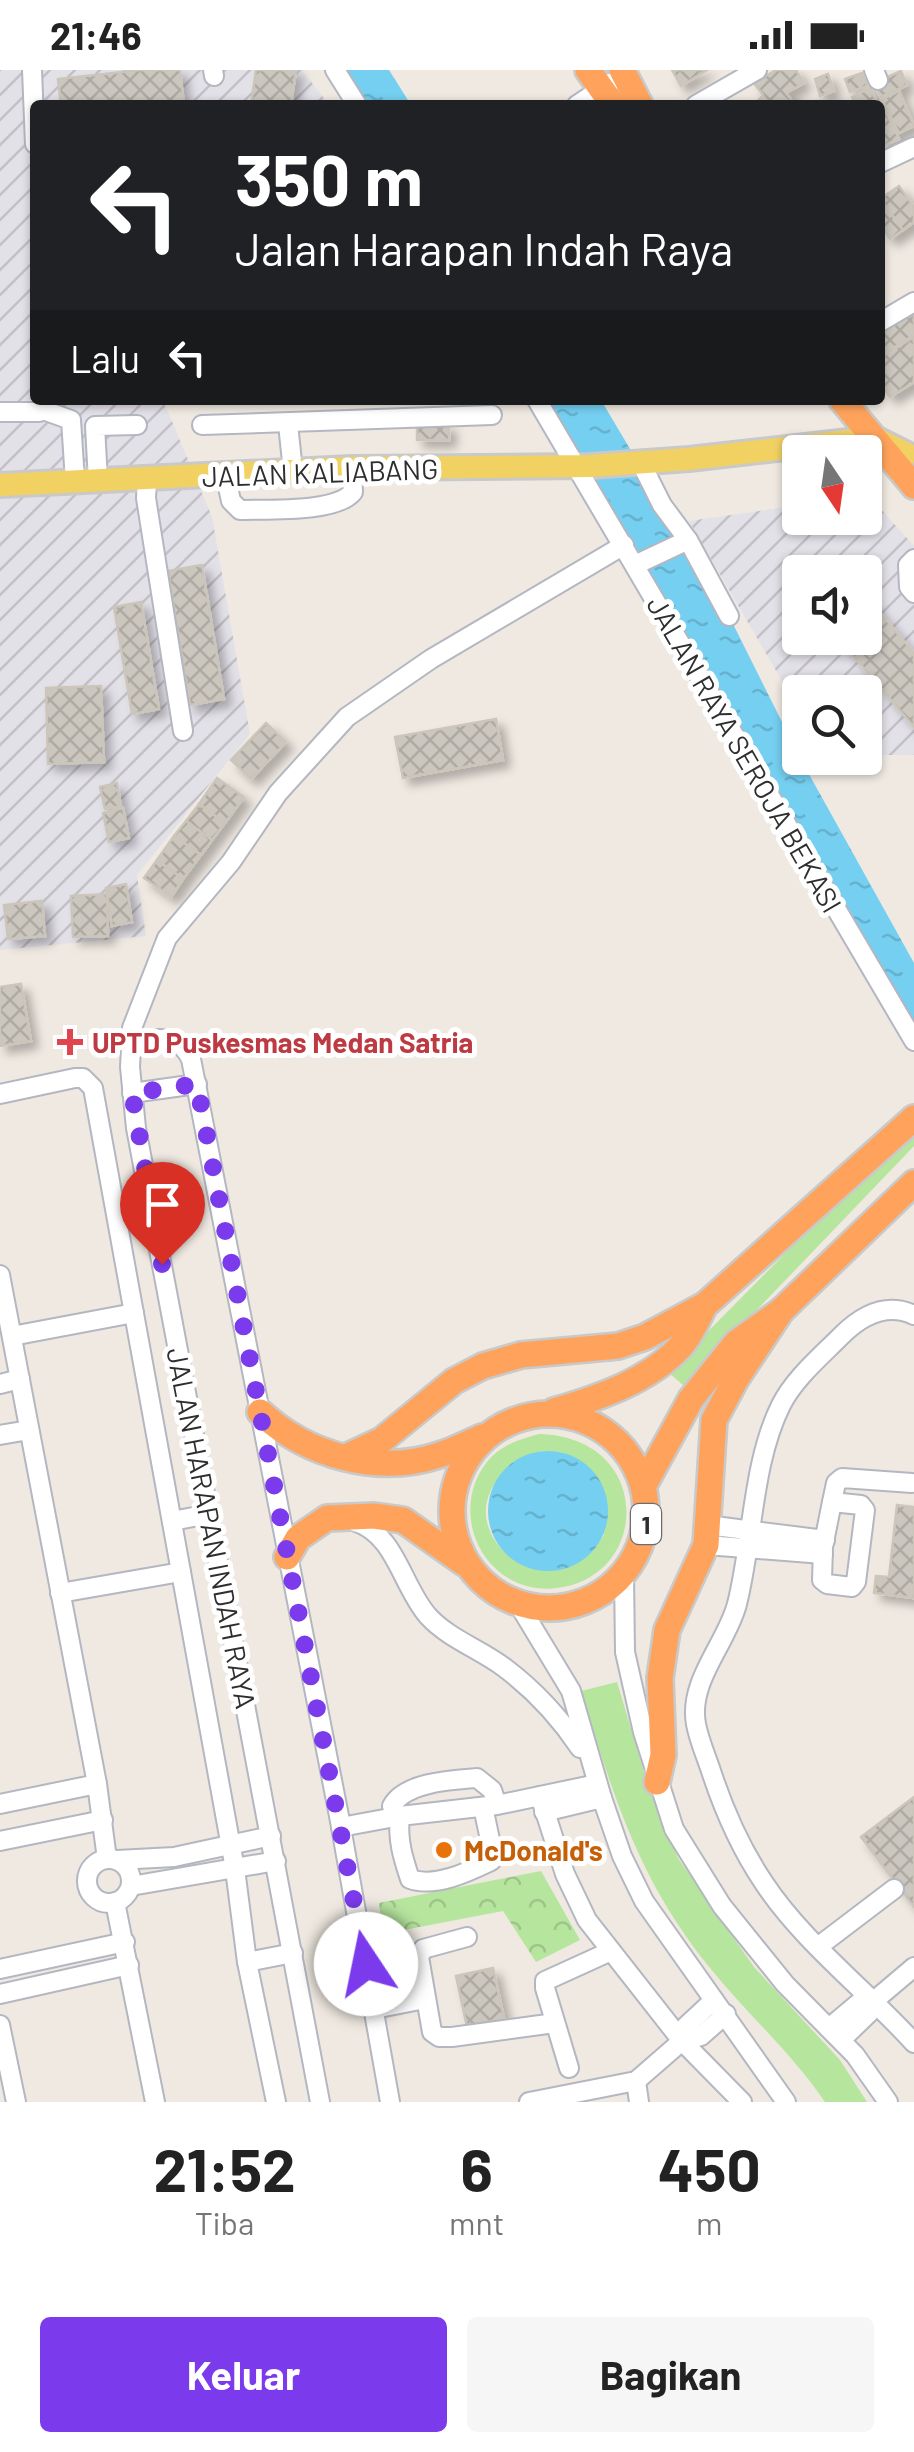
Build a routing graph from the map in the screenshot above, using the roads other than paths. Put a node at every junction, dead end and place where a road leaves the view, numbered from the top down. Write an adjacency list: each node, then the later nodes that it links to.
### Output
1 (32, 70): 6 (street)
2 (335, 70): 7 (street)
3 (757, 70): 9 (street)
4 (623, 72): 5 (street); 8 (highway)
5 (601, 88)
6 (33, 100)
7 (354, 100)
8 (637, 100)
9 (705, 100)
10 (914, 147): 11 (street)
11 (885, 161)
12 (914, 302): 13 (street)
13 (885, 319)
14 (44, 405): 18 (street); 34 (street)
15 (541, 405): 29 (street, JALAN RAYA SEROJA BEKASI)
16 (846, 405): 23 (highway)
17 (866, 405): 27 (highway)
18 (0, 412)
19 (492, 415): 20 (street)
20 (288, 424): 22 (street); 31 (street)
21 (137, 426): 34 (street)
22 (202, 426)
23 (872, 435)
24 (882, 442): 27 (main road)
25 (882, 447): 36 (highway)
26 (782, 448): 28 (main road, JALAN KALIABANG)
27 (911, 458)
28 (640, 463): 29 (main road, JALAN KALIABANG); 37 (street)
29 (584, 466): 30 (main road, JALAN KALIABANG); 38 (street, JALAN RAYA SEROJA BEKASI)
30 (352, 468): 31 (main road, JALAN KALIABANG); 32 (street)
31 (293, 471): 32 (main road, JALAN KALIABANG)
32 (225, 473): 33 (main road, JALAN KALIABANG)
33 (146, 478): 34 (main road, JALAN KALIABANG); 43 (street)
34 (86, 481): 35 (main road, JALAN KALIABANG)
35 (0, 485)
36 (914, 486)
37 (688, 540): 40 (street); 42 (street)
38 (624, 544): 40 (street, JALAN RAYA SEROJA BEKASI); 44 (street, JALAN HARAPAN INDAH RAYA)
39 (914, 559): 41 (street)
40 (638, 564): 45 (street, JALAN RAYA SEROJA BEKASI)
41 (914, 593)
42 (729, 616)
43 (182, 731)
44 (130, 1041): 46 (street); 47 (street, JALAN HARAPAN INDAH RAYA)
45 (914, 1041)
46 (197, 1084): 47 (street); 59 (street)
47 (132, 1093): 68 (street, JALAN HARAPAN INDAH RAYA)
48 (0, 1094): 54 (street)
49 (911, 1121): 52 (highway)
50 (914, 1183): 53 (highway, 1)
51 (0, 1275): 56 (street)
52 (705, 1304): 60 (highway); 64 (highway)
53 (781, 1311): 66 (highway, 1); 71 (highway)
54 (134, 1313): 56 (street); 70 (street)
55 (914, 1315): 72 (street)
56 (12, 1336): 57 (street)
57 (20, 1379): 58 (street); 61 (street)
58 (0, 1384)
59 (260, 1412): 64 (highway); 74 (street)
60 (544, 1414): 62 (highway); 66 (highway, 1)
61 (29, 1430): 63 (street); 78 (street)
62 (492, 1432): 64 (highway); 75 (highway)
63 (0, 1435)
64 (348, 1456)
65 (912, 1483): 67 (street)
66 (644, 1485): 77 (highway, 1)
67 (832, 1502): 73 (street); 73 (street)
68 (210, 1514): 70 (street); 90 (street, JALAN HARAPAN INDAH RAYA)
69 (335, 1516): 74 (highway); 75 (highway); 80 (street)
70 (172, 1521): 76 (street)
71 (706, 1535): 72 (street); 81 (highway)
72 (749, 1538): 73 (street); 101 (street)
73 (824, 1547)
74 (287, 1557): 89 (street)
75 (467, 1566): 79 (highway, 1)
76 (180, 1572): 78 (street); 92 (street)
77 (624, 1575): 79 (highway, 1); 81 (street)
78 (60, 1594): 82 (street)
79 (519, 1604): 80 (street)
80 (589, 1760): 83 (street)
81 (658, 1782): 115 (street)
82 (97, 1784): 84 (street); 88 (street)
83 (600, 1791): 85 (street); 112 (street)
84 (0, 1804)
85 (542, 1804): 86 (street); 102 (street)
86 (490, 1806): 87 (street); 87 (street); 87 (street)
87 (396, 1813): 89 (street)
88 (103, 1820): 91 (street); 93 (street)
89 (340, 1822): 111 (street)
90 (270, 1836): 92 (street); 94 (street, JALAN HARAPAN INDAH RAYA)
91 (0, 1841)
92 (230, 1845): 93 (street); 95 (street)
93 (112, 1859): 96 (street); 98 (street)
94 (276, 1861): 95 (street); 103 (street, JALAN HARAPAN INDAH RAYA)
95 (235, 1869): 96 (street); 104 (street)
96 (131, 1886): 98 (street)
97 (894, 1889): 101 (street)
98 (115, 1902): 100 (street)
99 (466, 1937): 108 (street)
100 (124, 1942): 105 (street); 107 (street)
101 (819, 1946): 110 (street)
102 (610, 1951): 114 (street); 116 (street)
103 (293, 1953): 104 (street); 124 (street, JALAN HARAPAN INDAH RAYA)
104 (247, 1962): 123 (street)
105 (129, 1965): 109 (street); 122 (street)
106 (914, 1967): 110 (street)
107 (0, 1969)
108 (424, 1992): 111 (street); 114 (street)
109 (0, 1994)
110 (875, 2000): 115 (street); 117 (street)
111 (372, 2002): 125 (street)
112 (720, 2007): 116 (street); 129 (street)
113 (0, 2024): 121 (street)
114 (555, 2024): 118 (street)
115 (835, 2034): 130 (street)
116 (682, 2042): 119 (street); 128 (street)
117 (914, 2043)
118 (569, 2068)
119 (636, 2082): 120 (street); 127 (street)
120 (556, 2100): 126 (street)
121 (16, 2102)
122 (154, 2102)
123 (276, 2102)
124 (320, 2102)
125 (390, 2102)
126 (529, 2102)
127 (640, 2102)
128 (742, 2102)
129 (786, 2102)
130 (888, 2102)

